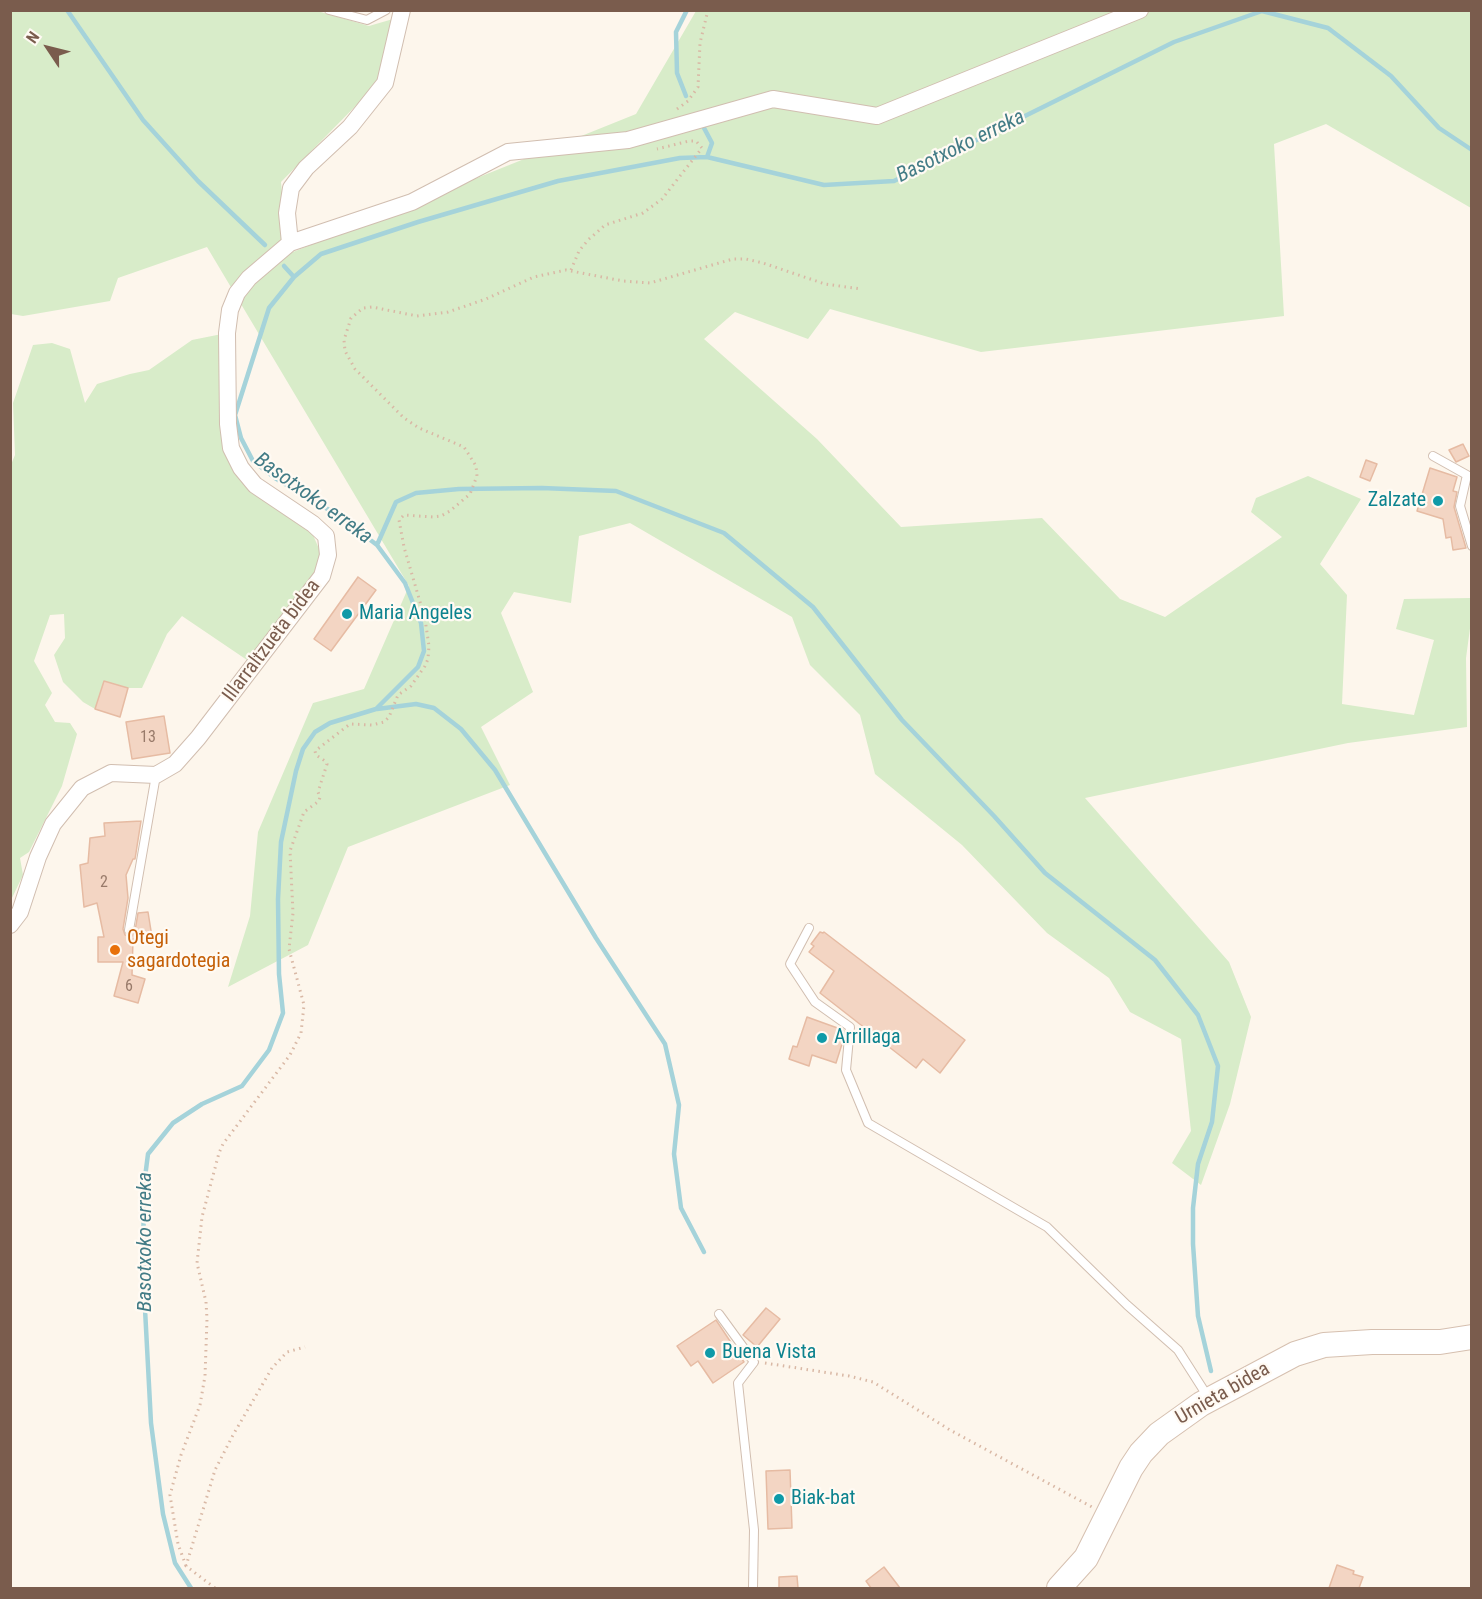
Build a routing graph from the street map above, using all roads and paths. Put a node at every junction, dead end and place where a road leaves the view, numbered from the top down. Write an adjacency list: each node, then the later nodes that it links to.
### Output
1 (329, 10): 2 (lane)
2 (386, 10)
3 (402, 10): 8 (street)
4 (708, 10): 6 (path)
5 (1140, 10): 8 (street)
6 (674, 111)
7 (696, 141): 9 (path)
8 (290, 243): 13 (street, Illarraltzueta bidea)
9 (571, 270): 10 (path); 23 (path)
10 (861, 289)
11 (1433, 456): 12 (lane)
12 (1472, 546)
13 (156, 775): 14 (street); 16 (lane)
14 (10, 925)
15 (809, 928): 21 (lane)
16 (129, 930)
17 (719, 1314): 20 (lane)
18 (1472, 1337): 21 (street, Urnieta bidea)
19 (305, 1347): 23 (path)
20 (754, 1362): 22 (path); 25 (lane)
21 (1209, 1398): 22 (street, Urnieta bidea)
22 (1108, 1515): 26 (street, Urnieta bidea)
23 (186, 1566): 24 (path)
24 (215, 1588)
25 (753, 1588)
26 (1059, 1588)

